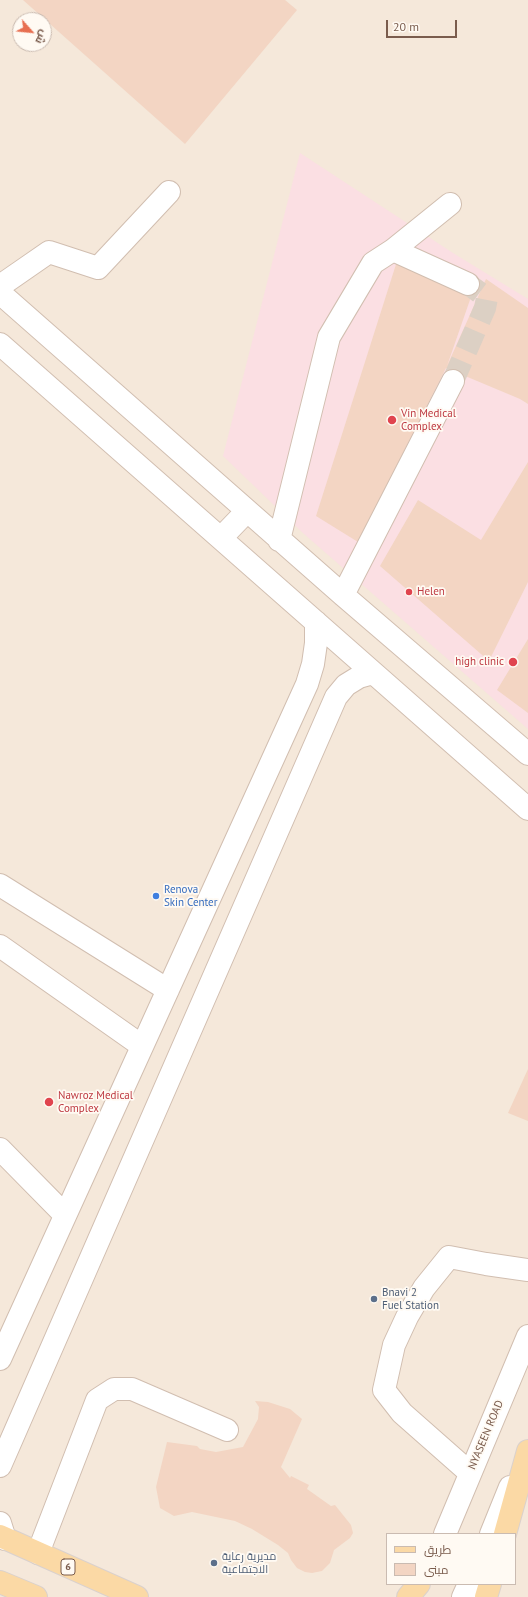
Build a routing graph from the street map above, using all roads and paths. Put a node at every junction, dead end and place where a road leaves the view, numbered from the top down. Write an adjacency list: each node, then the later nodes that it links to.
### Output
1 (169, 192): 5 (street)
2 (450, 204): 3 (street)
3 (393, 250): 4 (street); 11 (street)
4 (468, 284)
5 (0, 286)
6 (0, 293): 9 (street)
7 (0, 344): 10 (street)
8 (452, 381): 12 (street)
9 (247, 511): 10 (street); 11 (street)
10 (221, 538): 13 (street)
11 (279, 540): 12 (street)
12 (342, 595): 17 (street)
13 (316, 622): 14 (street); 15 (street)
14 (373, 673): 16 (street); 18 (street)
15 (306, 684): 16 (street); 21 (street)
16 (336, 697): 31 (street)
17 (528, 754)
18 (528, 809)
19 (0, 885): 21 (street)
20 (0, 946): 22 (street)
21 (168, 990): 22 (street)
22 (142, 1046): 24 (street)
23 (0, 1148): 24 (street)
24 (66, 1214): 27 (street)
25 (528, 1270): 32 (street)
26 (528, 1336): 32 (street, NYASEEN ROAD)
27 (0, 1358)
28 (227, 1430): 37 (street)
29 (528, 1445): 35 (street)
30 (528, 1451): 36 (main road)
31 (0, 1466)
32 (470, 1473): 34 (street, NYASEEN ROAD)
33 (2, 1533): 37 (main road, 6)
34 (445, 1533)
35 (491, 1533)
36 (505, 1533)
37 (38, 1553): 44 (main road, 6)
38 (0, 1582): 43 (main road)
39 (418, 1585): 45 (main road)
40 (424, 1585): 46 (street)
41 (469, 1585): 47 (street)
42 (490, 1585): 48 (main road)
43 (36, 1597)
44 (137, 1597)
45 (408, 1597)
46 (419, 1597)
47 (463, 1597)
48 (486, 1597)

